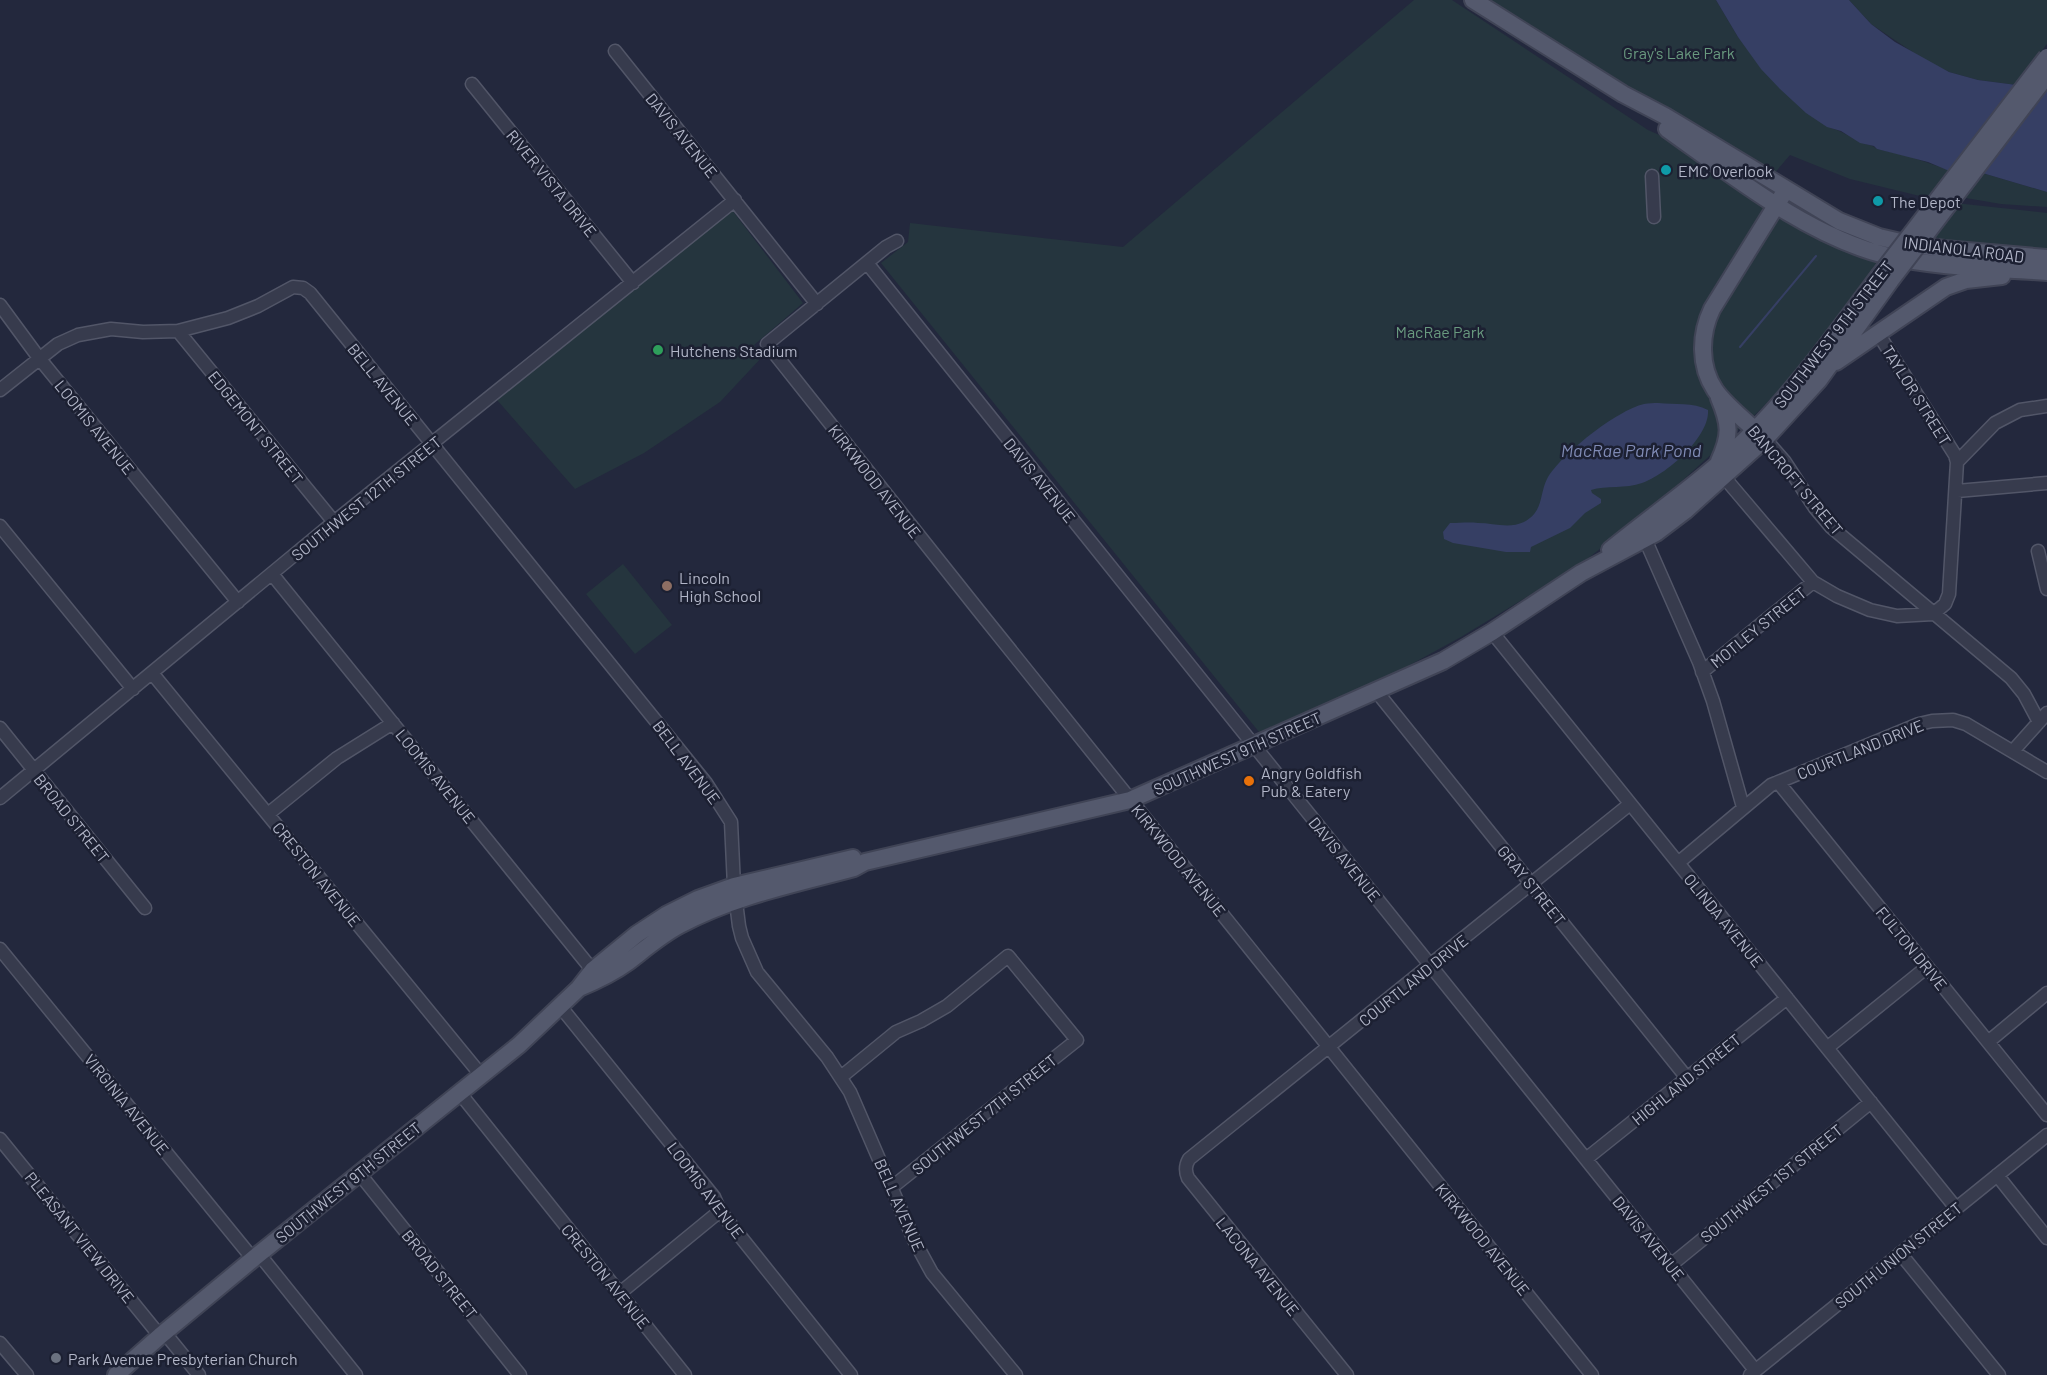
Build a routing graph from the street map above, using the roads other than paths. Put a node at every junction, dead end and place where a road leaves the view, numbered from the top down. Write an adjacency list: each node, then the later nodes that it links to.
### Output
1 (1473, 0): 6 (main road)
2 (615, 51): 9 (street, DAVIS AVENUE)
3 (2047, 57): 15 (main road, SOUTHWEST 9TH STREET, bridge)
4 (2047, 76): 15 (main road, SOUTHWEST 9TH STREET, bridge)
5 (472, 84): 16 (street, RIVER VISTA DRIVE)
6 (1623, 94): 8 (main road, INDIANOLA ROAD); 10 (main road, INDIANOLA ROAD)
7 (1652, 176): 11 (street)
8 (1785, 189): 10 (main road, BANCROFT STREET); 14 (main road, INDIANOLA ROAD)
9 (735, 200): 16 (street, SOUTHWEST 12TH STREET); 17 (street, DAVIS AVENUE)
10 (1776, 204): 14 (main road, INDIANOLA ROAD); 24 (main road, BANCROFT STREET)
11 (1653, 217)
12 (897, 241): 13 (street)
13 (867, 263): 17 (street); 51 (street, DAVIS AVENUE)
14 (2044, 267): 20 (main road)
15 (1885, 278): 22 (main road, SOUTHWEST 9TH STREET); 26 (main road, SOUTHWEST 9TH STREET)
16 (633, 283): 27 (street, SOUTHWEST 12TH STREET)
17 (817, 304): 57 (street, KIRKWOOD AVENUE)
18 (0, 305): 21 (street, LOOMIS AVENUE)
19 (178, 331): 21 (street); 27 (street, BELL AVENUE); 33 (street, EDGEMONT STREET)
20 (1879, 335): 22 (main road); 28 (street, TAYLOR STREET)
21 (39, 358): 23 (street); 41 (street, LOOMIS AVENUE)
22 (1826, 370): 26 (main road, SOUTHWEST 9TH STREET)
23 (0, 390)
24 (1716, 391): 26 (main road, BANCROFT STREET); 30 (main road)
25 (2047, 406): 28 (street)
26 (1760, 434): 29 (main road, SOUTHWEST 9TH STREET); 30 (main road, SOUTHWEST 9TH STREET); 42 (street, BANCROFT STREET)
27 (432, 444): 33 (street, SOUTHWEST 12TH STREET); 63 (street, BELL AVENUE)
28 (1957, 462): 32 (street, TAYLOR STREET)
29 (1724, 477): 35 (main road, SOUTHWEST 9TH STREET); 39 (street)
30 (1701, 479): 37 (main road, SOUTHWEST 9TH STREET)
31 (2047, 483): 32 (street)
32 (1957, 491): 42 (street, TAYLOR STREET)
33 (334, 522): 38 (street, SOUTHWEST 12TH STREET)
34 (0, 526): 46 (street)
35 (1645, 539): 37 (main road, SOUTHWEST 9TH STREET); 44 (street)
36 (2038, 551): 40 (street)
37 (1581, 573): 43 (main road, SOUTHWEST 9TH STREET)
38 (272, 574): 41 (street, SOUTHWEST 12TH STREET); 49 (street, LOOMIS AVENUE)
39 (1813, 582): 42 (street); 44 (street, MOTLEY STREET)
40 (2047, 589)
41 (238, 602): 45 (street, SOUTHWEST 12TH STREET)
42 (1934, 614): 48 (street, BANCROFT STREET)
43 (1492, 633): 47 (main road, SOUTHWEST 9TH STREET); 58 (street, OLINDA AVENUE)
44 (1702, 672): 59 (street)
45 (152, 673): 46 (street, SOUTHWEST 12TH STREET); 60 (street, CRESTON AVENUE)
46 (133, 689): 53 (street, SOUTHWEST 12TH STREET)
47 (1377, 692): 51 (main road, SOUTHWEST 9TH STREET); 62 (street, GRAY STREET)
48 (2043, 718): 52 (street)
49 (393, 723): 60 (street); 68 (street, LOOMIS AVENUE)
50 (0, 728): 53 (street, BROAD STREET)
51 (1254, 747): 57 (main road, SOUTHWEST 9TH STREET); 66 (street, DAVIS AVENUE)
52 (2013, 751): 54 (street, COURTLAND DRIVE); 55 (street, COURTLAND DRIVE)
53 (34, 770): 56 (street, SOUTHWEST 12TH STREET); 64 (street, BROAD STREET)
54 (2047, 772)
55 (1778, 782): 59 (street, COURTLAND DRIVE); 67 (street, FULTON DRIVE)
56 (0, 798)
57 (1130, 800): 63 (main road, SOUTHWEST 9TH STREET); 73 (street, KIRKWOOD AVENUE)
58 (1630, 804): 61 (street, OLINDA AVENUE); 62 (street, COURTLAND DRIVE)
59 (1743, 807): 61 (street, COURTLAND DRIVE)
60 (267, 813): 75 (street, CRESTON AVENUE)
61 (1678, 863): 70 (street, OLINDA AVENUE)
62 (1531, 884): 66 (street, COURTLAND DRIVE); 77 (street, GRAY STREET)
63 (735, 893): 68 (main road, SOUTHWEST 9TH STREET); 76 (street, BELL AVENUE)
64 (145, 908)
65 (0, 949): 92 (street, VIRGINIA AVENUE)
66 (1430, 965): 73 (street, COURTLAND DRIVE); 84 (street, DAVIS AVENUE)
67 (1927, 967): 72 (street, FULTON DRIVE); 74 (street)
68 (596, 975): 71 (main road, SOUTHWEST 9TH STREET)
69 (2047, 993): 72 (street)
70 (1787, 998): 74 (street, OLINDA AVENUE); 77 (street, HIGHLAND STREET)
71 (560, 1006): 75 (main road, SOUTHWEST 9TH STREET); 89 (street, LOOMIS AVENUE)
72 (1988, 1042): 80 (street, FULTON DRIVE)
73 (1329, 1047): 83 (street, COURTLAND DRIVE); 107 (street, KIRKWOOD AVENUE)
74 (1827, 1048): 79 (street, OLINDA AVENUE)
75 (481, 1075): 78 (main road, SOUTHWEST 9TH STREET)
76 (841, 1077): 87 (street, BELL AVENUE); 87 (street, SOUTHWEST 7TH STREET)
77 (1687, 1078): 84 (street, HIGHLAND STREET)
78 (459, 1092): 85 (main road, SOUTHWEST 9TH STREET); 94 (street, CRESTON AVENUE)
79 (1870, 1102): 88 (street, OLINDA AVENUE); 93 (street, SOUTHWEST 1ST STREET)
80 (2047, 1115)
81 (2047, 1135): 86 (street, SOUTH UNION STREET)
82 (0, 1139): 95 (street, PLEASANT VIEW DRIVE)
83 (1196, 1155): 106 (street, LACONA AVENUE)
84 (1586, 1159): 93 (street, DAVIS AVENUE)
85 (359, 1173): 92 (main road, SOUTHWEST 9TH STREET); 102 (street, BROAD STREET)
86 (1997, 1175): 88 (street, SOUTH UNION STREET); 90 (street)
87 (891, 1188): 105 (street, BELL AVENUE)
88 (1956, 1208): 91 (street, SOUTH UNION STREET)
89 (720, 1211): 94 (street); 104 (street, LOOMIS AVENUE)
90 (2047, 1238)
91 (1900, 1253): 97 (street, SOUTH UNION STREET); 108 (street)
92 (256, 1256): 95 (main road, SOUTHWEST 9TH STREET); 101 (street, VIRGINIA AVENUE)
93 (1671, 1265): 97 (street, DAVIS AVENUE)
94 (620, 1293): 103 (street, CRESTON AVENUE)
95 (162, 1334): 99 (main road, SOUTHWEST 9TH STREET); 100 (street, PLEASANT VIEW DRIVE)
96 (0, 1342): 98 (street)
97 (1753, 1373)
98 (27, 1375)
99 (116, 1375)
100 (199, 1375)
101 (356, 1375)
102 (520, 1375)
103 (685, 1375)
104 (851, 1375)
105 (1016, 1375)
106 (1347, 1375)
107 (1592, 1375)
108 (1999, 1375)

